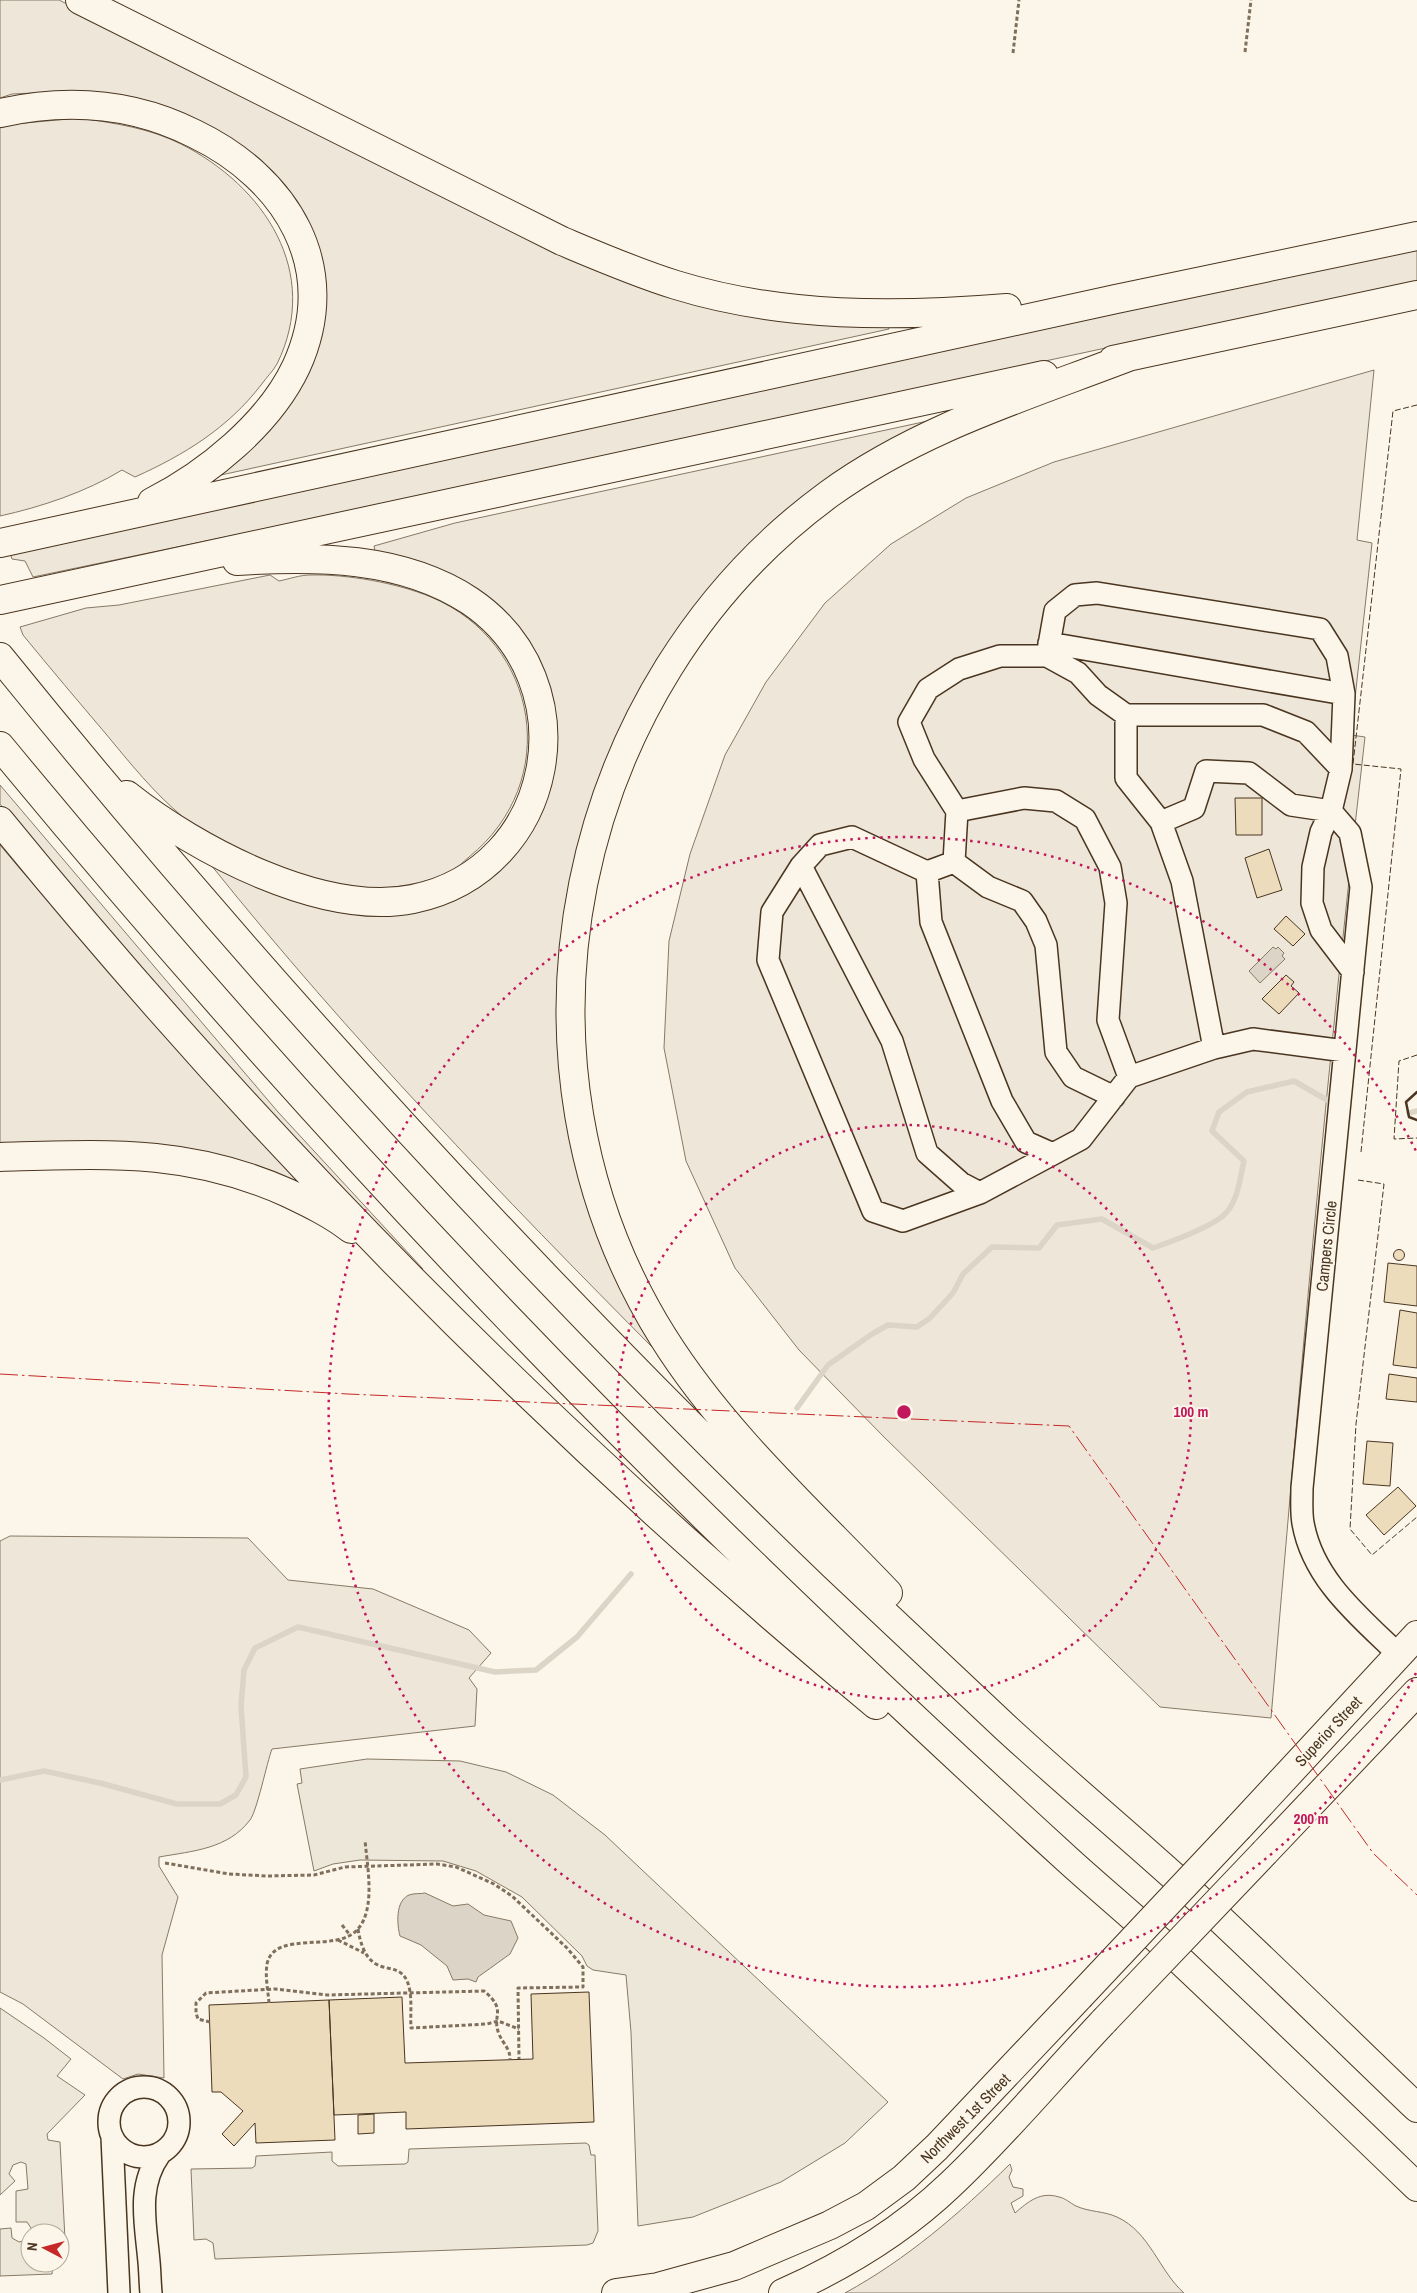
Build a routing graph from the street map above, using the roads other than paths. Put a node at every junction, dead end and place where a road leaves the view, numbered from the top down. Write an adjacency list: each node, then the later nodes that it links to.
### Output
1 (80, 0): 7 (main road)
2 (0, 113): 11 (main road)
3 (1417, 228): 5 (main road)
4 (1417, 236): 5 (main road)
5 (1356, 248): 7 (main road)
6 (1417, 295): 9 (main road)
7 (1116, 299): 11 (main road)
8 (1417, 306): 9 (main road)
9 (1341, 311): 10 (main road)
10 (1131, 356): 13 (main road); 42 (main road)
11 (109, 520): 12 (main road)
12 (1, 543)
13 (133, 571): 14 (main road); 19 (main road)
14 (12, 597)
15 (1048, 650): 17 (street); 17 (street); 18 (street); 22 (street)
16 (0, 657): 19 (main road)
17 (1344, 694): 21 (street)
18 (1126, 715): 21 (street); 25 (street)
19 (54, 725): 42 (main road)
20 (0, 746): 43 (main road)
21 (1341, 769): 23 (street)
22 (957, 811): 26 (street); 32 (street)
23 (1331, 811): 25 (street); 29 (street, Campers Circle); 29 (street)
24 (0, 821): 37 (main road)
25 (1161, 822): 30 (street)
26 (954, 862): 28 (street); 33 (street)
27 (801, 866): 28 (street); 36 (street); 36 (street)
28 (927, 872): 34 (street)
29 (1353, 972): 31 (street, Campers Circle)
30 (1214, 1048): 31 (street); 32 (street)
31 (1345, 1051): 39 (street, Campers Circle)
32 (1129, 1077): 33 (street)
33 (1114, 1097): 34 (street)
34 (1053, 1154): 36 (street)
35 (0, 1157): 37 (main road)
36 (980, 1193)
37 (413, 1280): 43 (main road)
38 (1417, 1635): 39 (main road, Superior Street)
39 (1408, 1665): 41 (main road, Superior Street)
40 (1417, 1692): 51 (main road, Northwest 1st Street, bridge)
41 (1239, 1827): 50 (main road, Northwest 1st Street, bridge)
42 (1133, 1842): 44 (main road)
43 (1076, 1866): 47 (main road)
44 (1417, 2108)
45 (112, 2137): 46 (street); 46 (street); 48 (street)
46 (160, 2154): 49 (street)
47 (1417, 2187)
48 (119, 2293)
49 (151, 2293)
50 (616, 2293)
51 (783, 2293)

